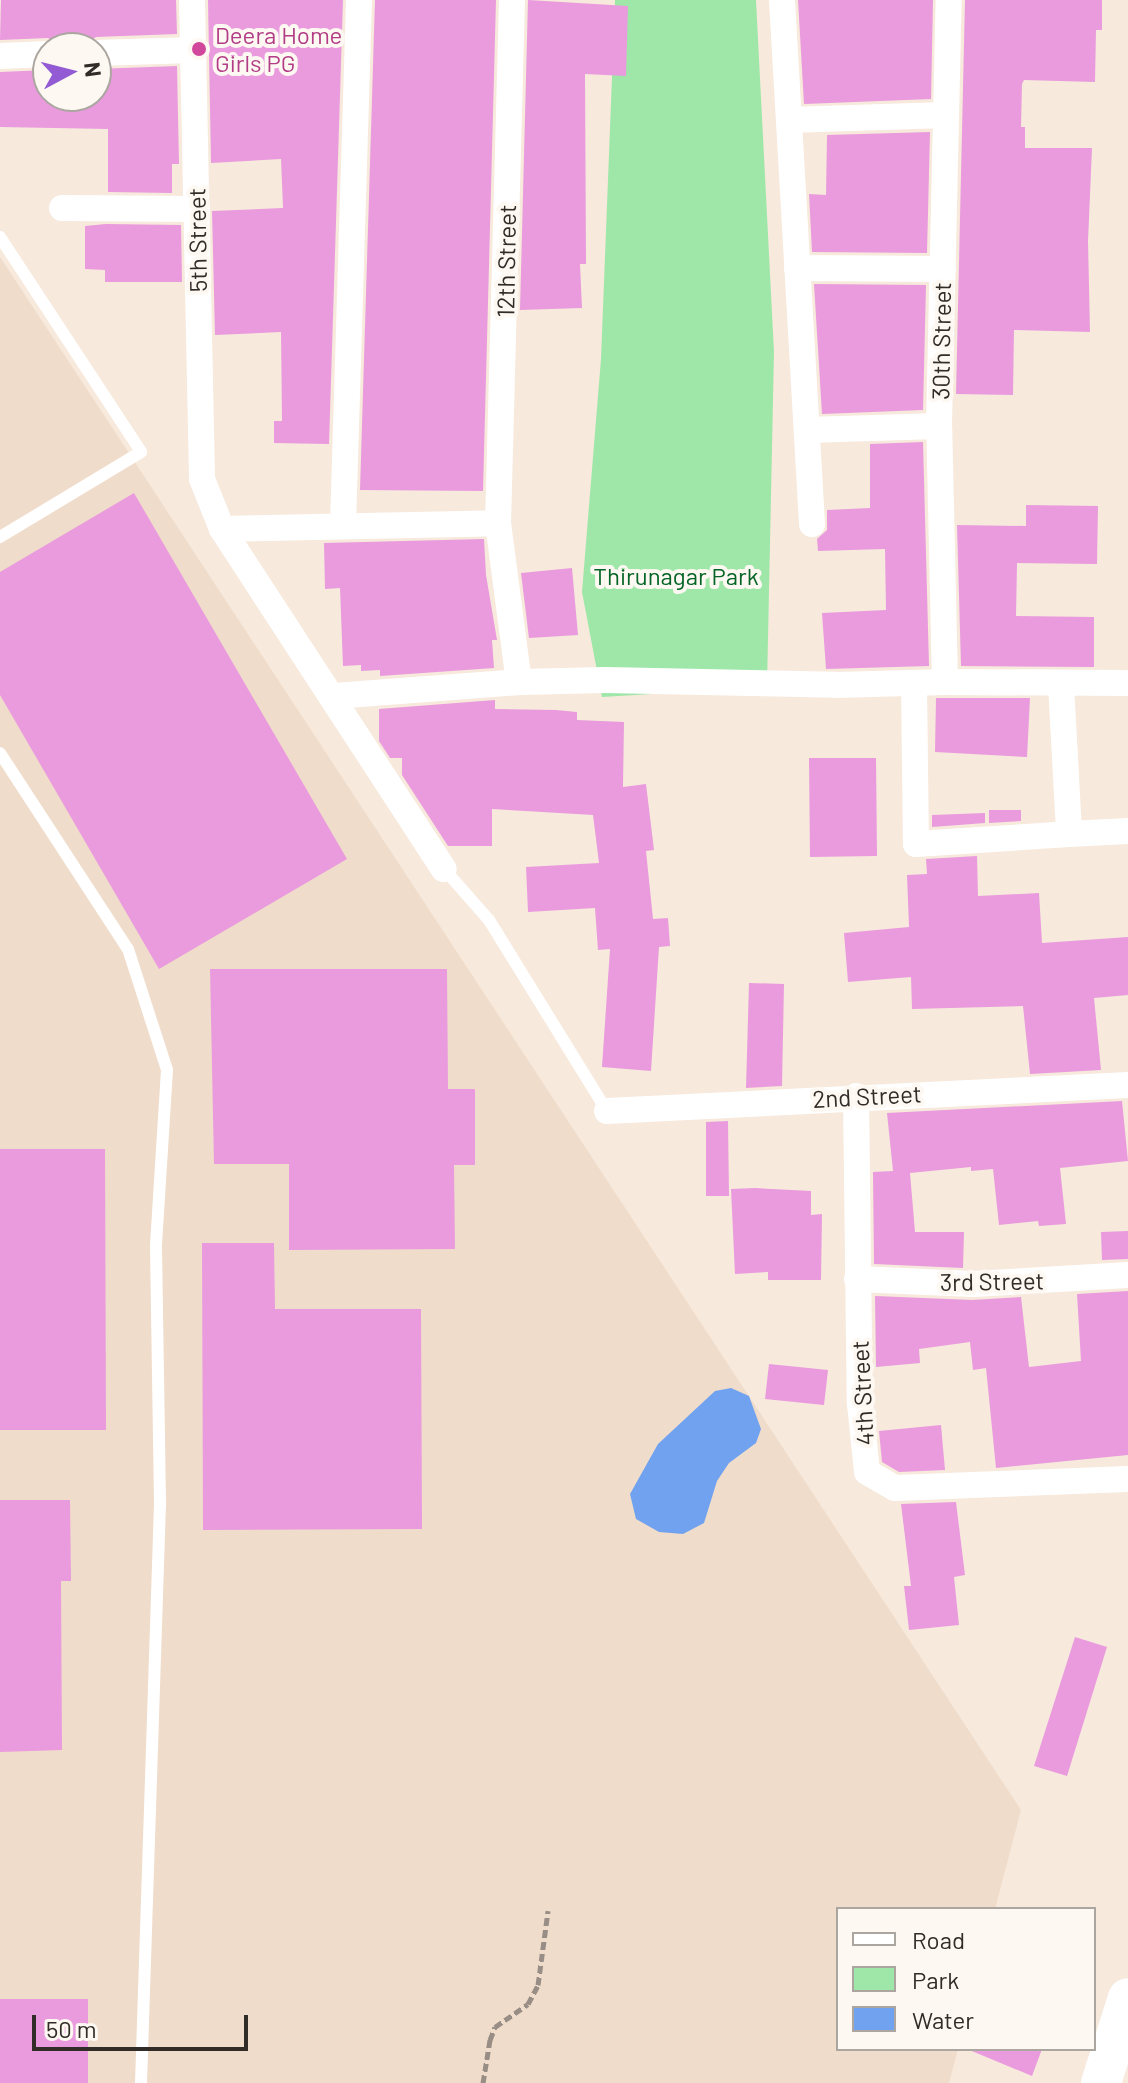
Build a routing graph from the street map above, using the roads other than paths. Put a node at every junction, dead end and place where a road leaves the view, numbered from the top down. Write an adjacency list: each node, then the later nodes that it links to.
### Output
1 (192, 0): 6 (street, 5th Street)
2 (359, 0): 21 (street)
3 (512, 0): 19 (street, 12th Street)
4 (782, 0): 11 (street)
5 (949, 0): 10 (street, 30th Street)
6 (193, 50): 7 (street); 13 (street, 5th Street)
7 (112, 53)
8 (32, 55): 9 (street)
9 (0, 56)
10 (946, 115): 11 (street); 16 (street, 30th Street)
11 (789, 120): 15 (street)
12 (62, 208): 13 (street)
13 (197, 209): 22 (street, 5th Street)
14 (0, 237): 23 (lane)
15 (797, 268): 16 (street); 18 (street)
16 (943, 269): 17 (street, 30th Street)
17 (939, 426): 18 (street); 25 (street, 30th Street)
18 (807, 430): 20 (street)
19 (498, 523): 21 (street); 24 (street, 12th Street)
20 (812, 524)
21 (343, 525): 22 (street)
22 (222, 529): 29 (street)
23 (0, 537)
24 (519, 682): 27 (street); 29 (street)
25 (945, 682): 27 (street); 28 (street)
26 (1128, 683): 28 (street)
27 (914, 684): 32 (street)
28 (1061, 684): 32 (street)
29 (334, 696): 33 (street)
30 (0, 753): 41 (lane)
31 (1128, 831): 32 (street)
32 (1069, 834)
33 (444, 869): 36 (lane)
34 (1128, 1085): 35 (street, 2nd Street)
35 (856, 1096): 36 (street, 2nd Street); 38 (street, 4th Street)
36 (607, 1111)
37 (1128, 1275): 38 (street, 3rd Street)
38 (857, 1279): 39 (street, 4th Street)
39 (1128, 1479)
40 (1128, 1998): 42 (main road)
41 (141, 2083)
42 (1101, 2083)

